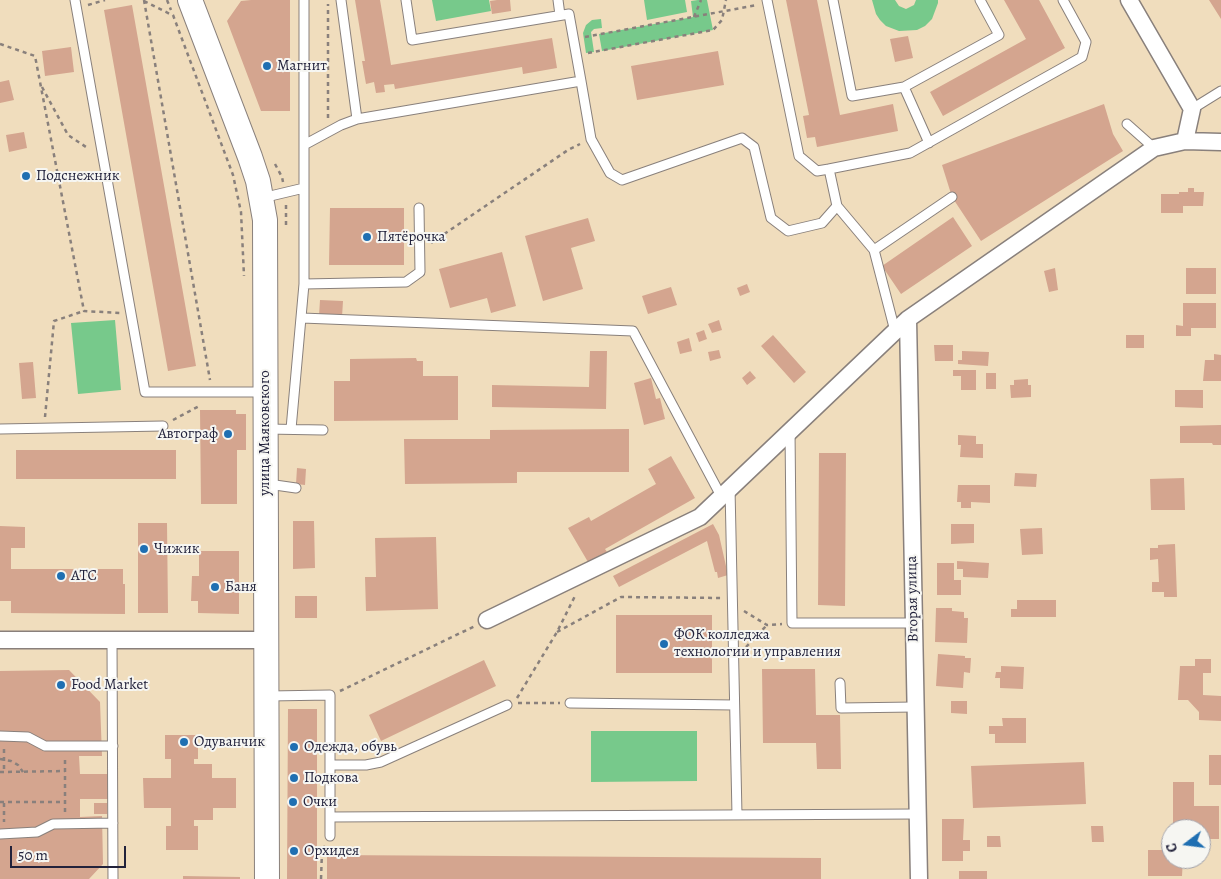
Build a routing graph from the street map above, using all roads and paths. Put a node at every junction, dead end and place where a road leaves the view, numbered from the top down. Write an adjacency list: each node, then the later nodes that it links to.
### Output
1 (105, 0): 16 (path)
2 (144, 0): 17 (path); 54 (path)
3 (168, 0): 17 (path)
4 (304, 0): 36 (lane)
5 (328, 0): 31 (path)
6 (341, 0): 29 (lane)
7 (406, 0): 19 (lane)
8 (558, 0): 19 (lane)
9 (701, 0): 20 (path)
10 (726, 0): 18 (path)
11 (833, 0): 26 (lane)
12 (980, 0): 26 (lane)
13 (1063, 0): 35 (lane)
14 (1129, 0): 28 (street)
15 (768, 1): 18 (path); 39 (lane)
16 (76, 4): 38 (lane)
17 (182, 8): 42 (street, улица Маяковского); 47 (path)
18 (725, 11): 20 (path); 23 (path)
19 (560, 15): 21 (lane)
20 (694, 17): 21 (path)
21 (574, 39): 23 (lane)
22 (0, 44): 25 (path)
23 (577, 55): 24 (lane)
24 (581, 81): 29 (lane); 32 (lane)
25 (40, 84): 38 (path); 49 (path)
26 (904, 87): 35 (lane)
27 (1221, 91): 28 (lane)
28 (1192, 109): 33 (street)
29 (357, 120): 31 (lane)
30 (1127, 124): 37 (lane)
31 (328, 132): 36 (lane)
32 (591, 139): 43 (lane); 46 (path)
33 (1185, 141): 34 (street); 37 (street)
34 (1221, 142)
35 (929, 143): 39 (lane)
36 (304, 145): 40 (lane)
37 (1154, 148): 52 (street)
38 (104, 158): 50 (lane)
39 (829, 168): 43 (lane)
40 (304, 188): 42 (lane); 48 (lane)
41 (952, 196): 45 (lane)
42 (262, 198): 55 (street, улица Маяковского)
43 (837, 206): 45 (lane)
44 (419, 208): 46 (lane)
45 (874, 250): 53 (lane)
46 (420, 251): 48 (lane)
47 (244, 276)
48 (304, 284): 51 (lane)
49 (84, 311): 50 (path); 58 (path)
50 (131, 314): 54 (lane)
51 (302, 318): 61 (lane); 66 (lane)
52 (908, 319): 53 (street); 71 (street, Вторая улица)
53 (895, 331): 63 (street)
54 (212, 392): 55 (lane)
55 (265, 392): 60 (street, улица Маяковского)
56 (204, 403): 57 (path)
57 (163, 426): 58 (lane)
58 (44, 428): 59 (lane)
59 (0, 429)
60 (265, 429): 61 (lane); 64 (street, улица Маяковского)
61 (291, 429): 62 (lane)
62 (323, 430)
63 (790, 431): 66 (street); 70 (lane)
64 (265, 484): 65 (lane); 76 (street, улица Маяковского)
65 (296, 488)
66 (725, 492): 67 (street); 68 (lane)
67 (588, 571): 69 (street); 73 (path)
68 (732, 604): 72 (path); 73 (path); 77 (lane)
69 (487, 620): 80 (path)
70 (792, 623): 71 (lane); 72 (path)
71 (914, 623): 84 (street, Вторая улица)
72 (767, 625): 77 (path)
73 (557, 632): 81 (path)
74 (0, 640): 75 (street)
75 (112, 640): 76 (street); 87 (lane)
76 (266, 640): 79 (street, улица Маяковского)
77 (733, 660): 83 (lane)
78 (840, 683): 84 (lane)
79 (266, 696): 80 (lane); 103 (street, улица Маяковского)
80 (330, 696): 89 (lane)
81 (570, 703): 83 (lane)
82 (507, 705): 89 (lane)
83 (734, 705): 96 (lane)
84 (915, 707): 95 (street, Вторая улица)
85 (2, 736): 86 (lane); 88 (path)
86 (65, 746): 87 (lane); 90 (path)
87 (113, 746): 98 (lane)
88 (2, 759): 91 (path); 92 (path)
89 (330, 764): 97 (lane)
90 (65, 771): 92 (path); 94 (path)
91 (2, 772): 92 (path)
92 (23, 772)
93 (2, 802): 94 (path); 100 (path)
94 (65, 802): 99 (path)
95 (918, 814): 96 (lane); 105 (street, Вторая улица)
96 (737, 815): 97 (lane)
97 (330, 816): 101 (lane)
98 (113, 823): 99 (lane); 102 (lane)
99 (65, 824): 100 (lane)
100 (2, 834)
101 (330, 836): 104 (path)
102 (113, 879)
103 (267, 879)
104 (322, 879)
105 (919, 879)

